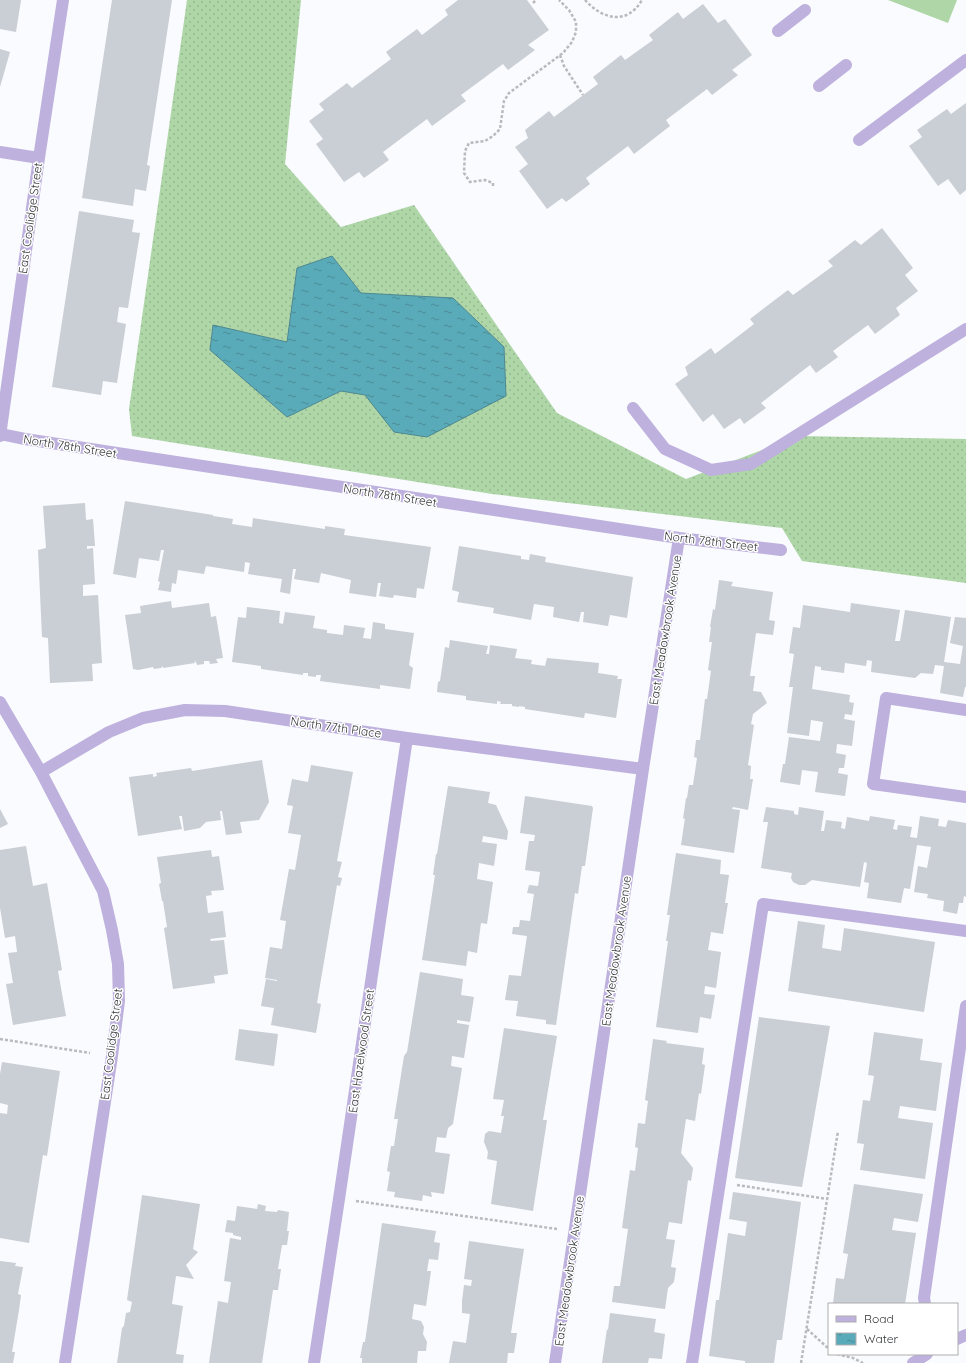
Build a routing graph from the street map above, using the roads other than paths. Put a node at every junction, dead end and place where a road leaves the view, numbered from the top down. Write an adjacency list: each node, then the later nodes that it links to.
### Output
1 (63, 0): 9 (street, East Coolidge Street)
2 (805, 10): 3 (street)
3 (778, 31)
4 (966, 60): 7 (street)
5 (846, 65): 6 (street)
6 (819, 86)
7 (859, 140)
8 (0, 152): 9 (street)
9 (39, 158): 12 (street, East Coolidge Street)
10 (966, 329): 11 (street)
11 (633, 408)
12 (0, 435): 13 (street, North 78th Street)
13 (679, 538): 14 (street, North 78th Street); 18 (street, East Meadowbrook Avenue)
14 (781, 550)
15 (0, 702): 19 (street, East Coolidge Street)
16 (966, 710): 20 (street)
17 (407, 738): 18 (street, North 77th Place); 19 (street, North 77th Place); 26 (street, East Hazelwood Street)
18 (643, 769): 27 (street, East Meadowbrook Avenue)
19 (41, 772): 25 (street, East Coolidge Street)
20 (966, 797)
21 (966, 931): 28 (street)
22 (966, 1006): 23 (street)
23 (925, 1303)
24 (925, 1355): 29 (street)
25 (65, 1363)
26 (314, 1363)
27 (556, 1363)
28 (692, 1363)
29 (913, 1363)

